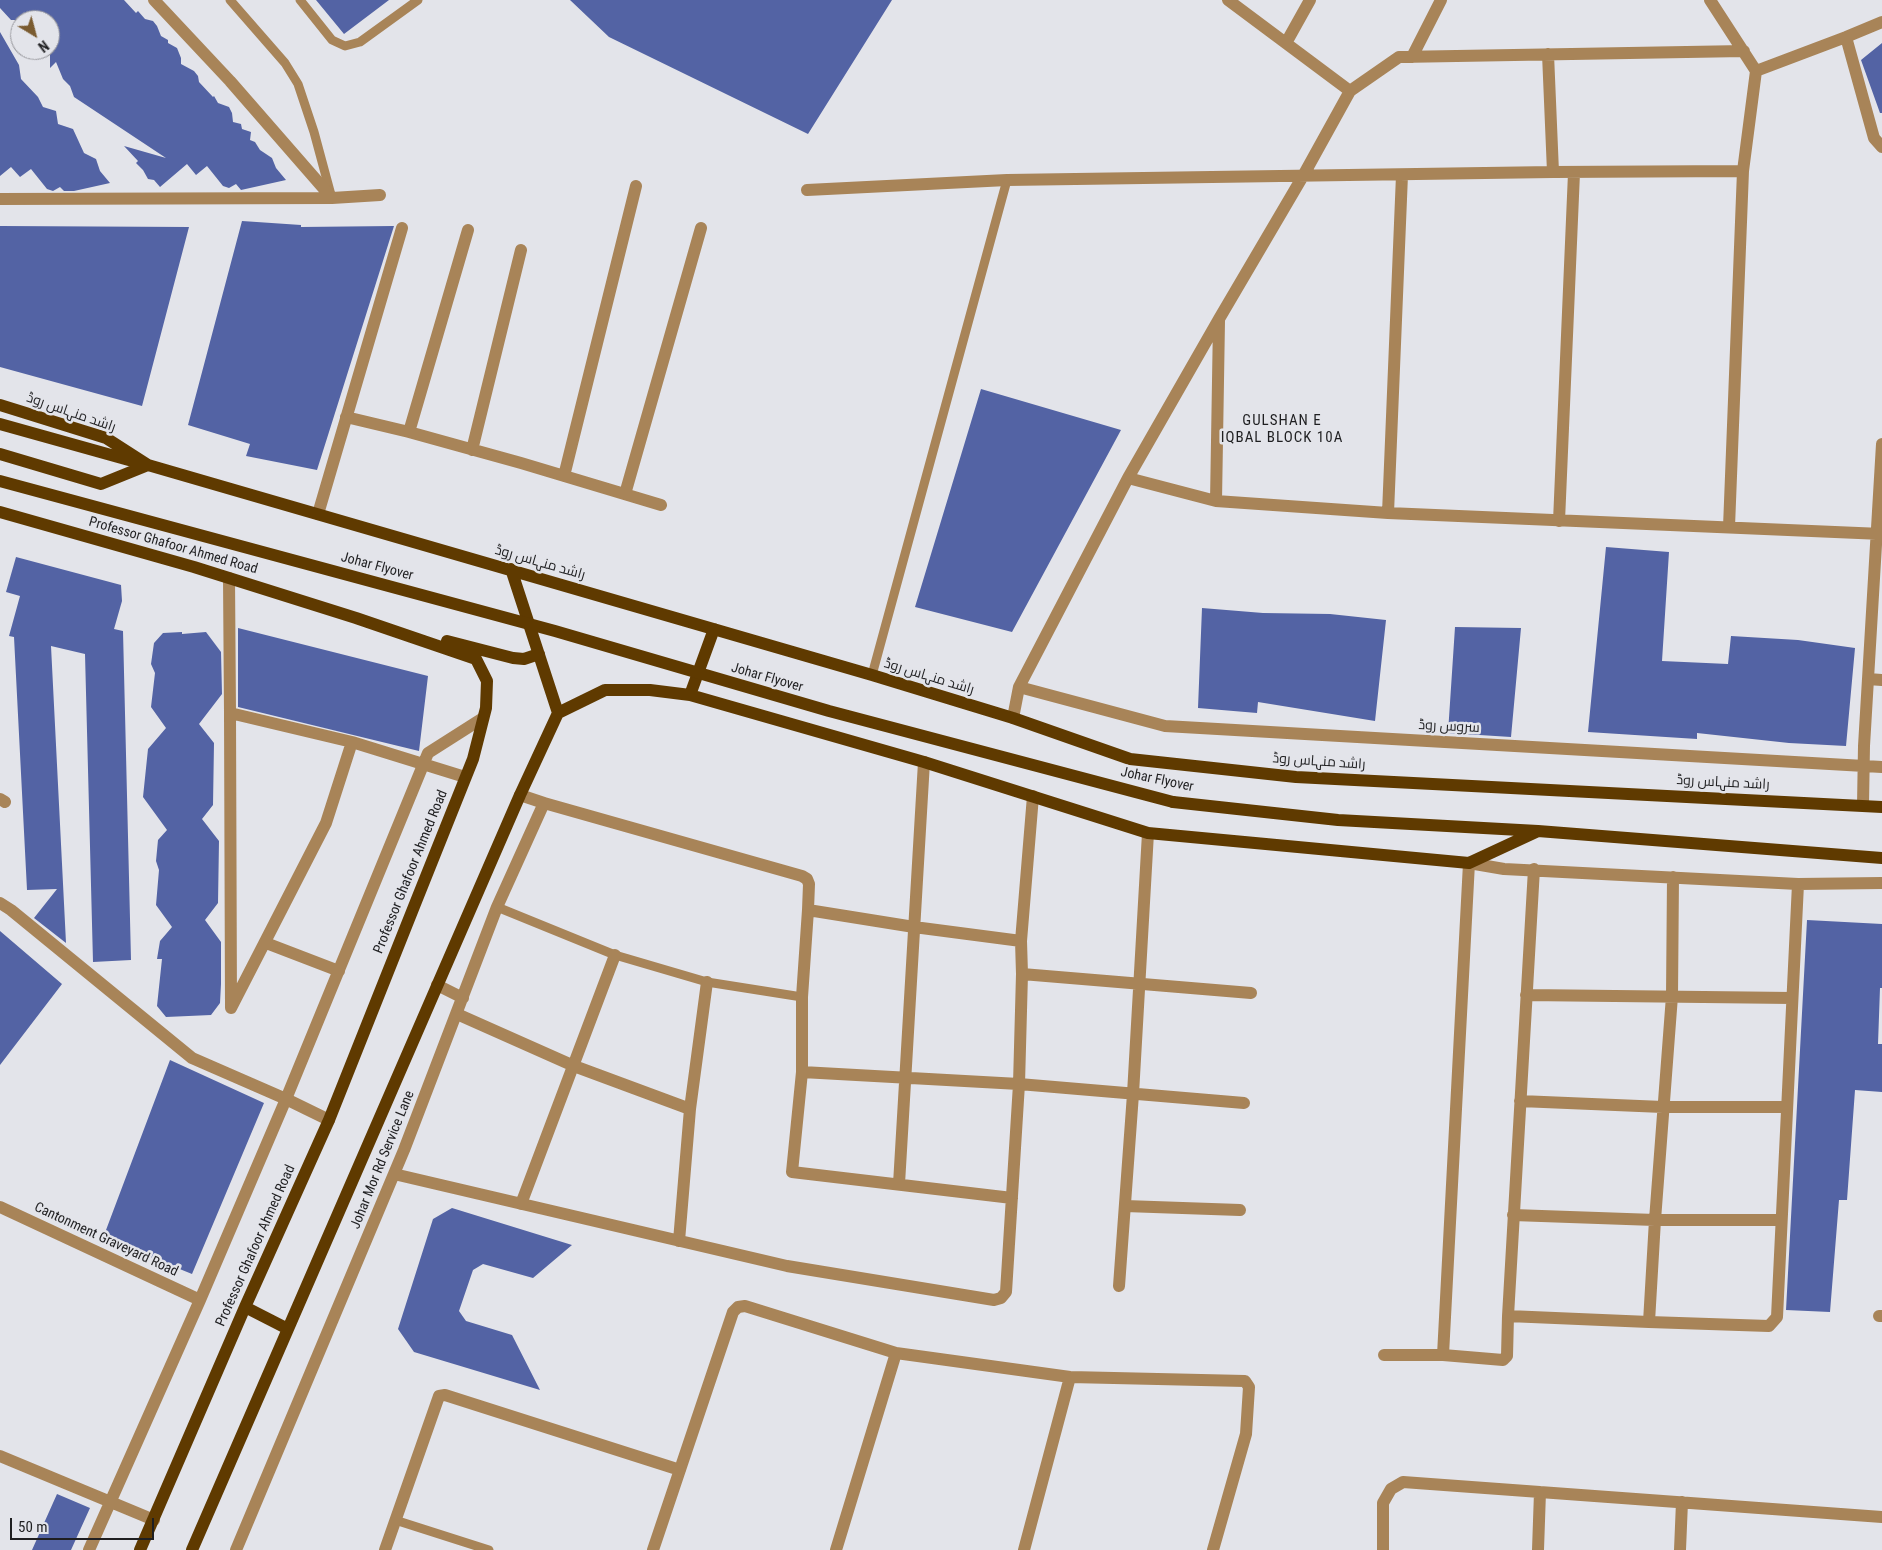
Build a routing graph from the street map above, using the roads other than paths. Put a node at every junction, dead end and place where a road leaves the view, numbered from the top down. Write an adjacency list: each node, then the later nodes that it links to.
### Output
1 (154, 0): 27 (street)
2 (230, 0): 27 (lane)
3 (300, 0): 4 (lane)
4 (418, 0)
5 (1228, 0): 11 (street)
6 (1310, 0): 11 (street)
7 (1441, 0): 14 (street)
8 (1710, 0): 12 (street)
9 (1882, 22): 10 (street)
10 (1846, 37): 15 (street); 17 (street)
11 (1286, 43): 16 (street)
12 (1744, 51): 13 (street); 15 (street)
13 (1548, 54): 14 (street); 19 (street)
14 (1412, 57): 16 (street)
15 (1756, 71): 18 (street)
16 (1350, 91): 22 (street)
17 (1882, 147)
18 (1743, 171): 20 (street); 52 (street)
19 (1553, 172): 20 (street); 21 (street)
20 (1574, 173): 51 (street)
21 (1402, 175): 22 (street); 49 (street)
22 (1304, 176): 23 (street); 33 (street)
23 (1007, 180): 25 (street); 59 (lane)
24 (636, 186): 42 (street)
25 (807, 190)
26 (380, 195): 27 (street)
27 (332, 198): 28 (street)
28 (0, 199)
29 (402, 228): 35 (street)
30 (701, 228): 45 (street)
31 (468, 230): 37 (street)
32 (521, 250): 39 (street)
33 (1219, 319): 43 (street); 46 (street)
34 (0, 405): 41 (main road, راشد منہاس روڈ)
35 (346, 417): 37 (street); 50 (street)
36 (0, 424): 41 (main road)
37 (409, 432): 39 (street)
38 (1882, 444): 53 (street)
39 (472, 450): 42 (street)
40 (0, 454): 41 (main road)
41 (148, 465): 50 (main road, راشد منہاس روڈ)
42 (564, 476): 45 (street)
43 (1128, 478): 46 (street); 62 (street)
44 (0, 481): 79 (main road, Johar Flyover, bridge)
45 (625, 494): 47 (street)
46 (1216, 502): 49 (street)
47 (661, 505)
48 (0, 512): 55 (main road, Professor Ghafoor Ahmed Road)
49 (1388, 513): 51 (street)
50 (318, 514): 54 (main road, راشد منہاس روڈ)
51 (1559, 521): 52 (street)
52 (1729, 527): 53 (street)
53 (1879, 534): 60 (street)
54 (511, 570): 57 (main road, راشد منہاس روڈ); 58 (main road)
55 (229, 578): 56 (main road, Professor Ghafoor Ahmed Road); 64 (street)
56 (356, 618): 58 (main road); 66 (main road, Professor Ghafoor Ahmed Road)
57 (714, 629): 59 (main road, راشد منہاس روڈ); 63 (main road)
58 (539, 654): 65 (main road)
59 (872, 675): 67 (main road, راشد منہاس روڈ)
60 (1868, 679): 61 (street); 71 (street)
61 (1882, 680)
62 (1019, 687): 67 (street); 71 (street, سروس روڈ)
63 (690, 695): 65 (main road); 69 (main road)
64 (230, 713): 68 (street); 92 (street)
65 (558, 713): 74 (main road)
66 (483, 718): 70 (street); 73 (main road, Professor Ghafoor Ahmed Road)
67 (1013, 718): 77 (main road, راشد منہاس روڈ)
68 (352, 742): 70 (street); 92 (street)
69 (924, 762): 75 (main road); 90 (street)
70 (424, 764): 73 (street); 94 (street)
71 (1863, 766): 72 (street, سروس روڈ); 77 (street)
72 (1882, 767)
73 (465, 777): 117 (main road, Professor Ghafoor Ahmed Road)
74 (520, 795): 76 (street); 98 (main road)
75 (1034, 796): 80 (main road); 91 (street)
76 (544, 803): 88 (street, Johar Mor Rd Service Lane); 89 (street)
77 (1863, 805): 78 (main road, راشد منہاس روڈ)
78 (1882, 807)
79 (1538, 831): 81 (main road); 82 (main road)
80 (1148, 833): 82 (main road); 97 (street)
81 (1882, 858)
82 (1469, 863): 83 (street); 137 (street)
83 (1534, 869): 84 (street); 100 (street)
84 (1672, 877): 86 (street); 101 (street)
85 (1882, 883): 86 (street)
86 (1798, 884): 104 (street)
87 (0, 904): 111 (street)
88 (497, 908): 93 (lane); 103 (street, Johar Mor Rd Service Lane)
89 (808, 910): 90 (street); 102 (street)
90 (914, 927): 91 (street); 108 (street)
91 (1021, 941): 95 (street)
92 (266, 943): 94 (street)
93 (615, 954): 96 (lane); 106 (street)
94 (339, 971): 111 (street)
95 (1022, 974): 97 (street); 109 (street)
96 (707, 982): 102 (lane); 116 (street)
97 (1138, 983): 99 (street); 110 (street)
98 (437, 985): 103 (street); 134 (main road)
99 (1251, 993)
100 (1526, 995): 101 (street); 112 (street)
101 (1672, 996): 104 (street); 114 (street)
102 (802, 997): 107 (street)
103 (463, 998): 105 (street, Johar Mor Rd Service Lane)
104 (1792, 998): 115 (street)
105 (457, 1014): 106 (street); 118 (street, Johar Mor Rd Service Lane)
106 (574, 1066): 116 (street); 121 (street)
107 (802, 1072): 108 (street); 119 (street)
108 (904, 1078): 109 (street); 119 (street)
109 (1019, 1084): 110 (street); 120 (street)
110 (1133, 1094): 113 (street); 122 (street)
111 (286, 1099): 117 (street); 130 (street)
112 (1520, 1101): 114 (street); 125 (street)
113 (1244, 1103)
114 (1663, 1107): 115 (street); 126 (street)
115 (1787, 1107): 127 (street)
116 (690, 1109): 128 (street)
117 (329, 1120): 131 (main road, Professor Ghafoor Ahmed Road)
118 (394, 1174): 121 (street); 150 (street, Johar Mor Rd Service Lane)
119 (899, 1184): 120 (street)
120 (1012, 1198): 128 (street)
121 (521, 1204): 128 (street)
122 (1125, 1206): 124 (street); 129 (street)
123 (0, 1207): 130 (street, Cantonment Graveyard Road)
124 (1240, 1210)
125 (1514, 1215): 126 (street); 132 (street)
126 (1655, 1220): 127 (street); 133 (street)
127 (1782, 1220): 133 (street)
128 (679, 1241)
129 (1119, 1286)
130 (200, 1300): 142 (street)
131 (245, 1307): 134 (main road); 145 (main road, Professor Ghafoor Ahmed Road)
132 (1508, 1316): 133 (street); 137 (street)
133 (1649, 1322)
134 (288, 1329): 149 (main road)
135 (896, 1353): 138 (street); 140 (street); 154 (street)
136 (1384, 1355): 137 (street)
137 (1443, 1355)
138 (1070, 1377): 155 (street); 156 (street)
139 (0, 1456): 142 (street)
140 (680, 1470): 146 (street); 153 (street)
141 (1540, 1492): 143 (street); 157 (street); 158 (street)
142 (110, 1502): 145 (street); 147 (street)
143 (1682, 1502): 144 (street); 159 (street)
144 (1882, 1516)
145 (154, 1520): 148 (main road, Professor Ghafoor Ahmed Road)
146 (395, 1520): 151 (street); 152 (lane)
147 (89, 1550)
148 (140, 1550)
149 (192, 1550)
150 (236, 1550)
151 (385, 1550)
152 (489, 1550)
153 (653, 1550)
154 (836, 1550)
155 (1024, 1550)
156 (1213, 1550)
157 (1383, 1550)
158 (1538, 1550)
159 (1680, 1550)

